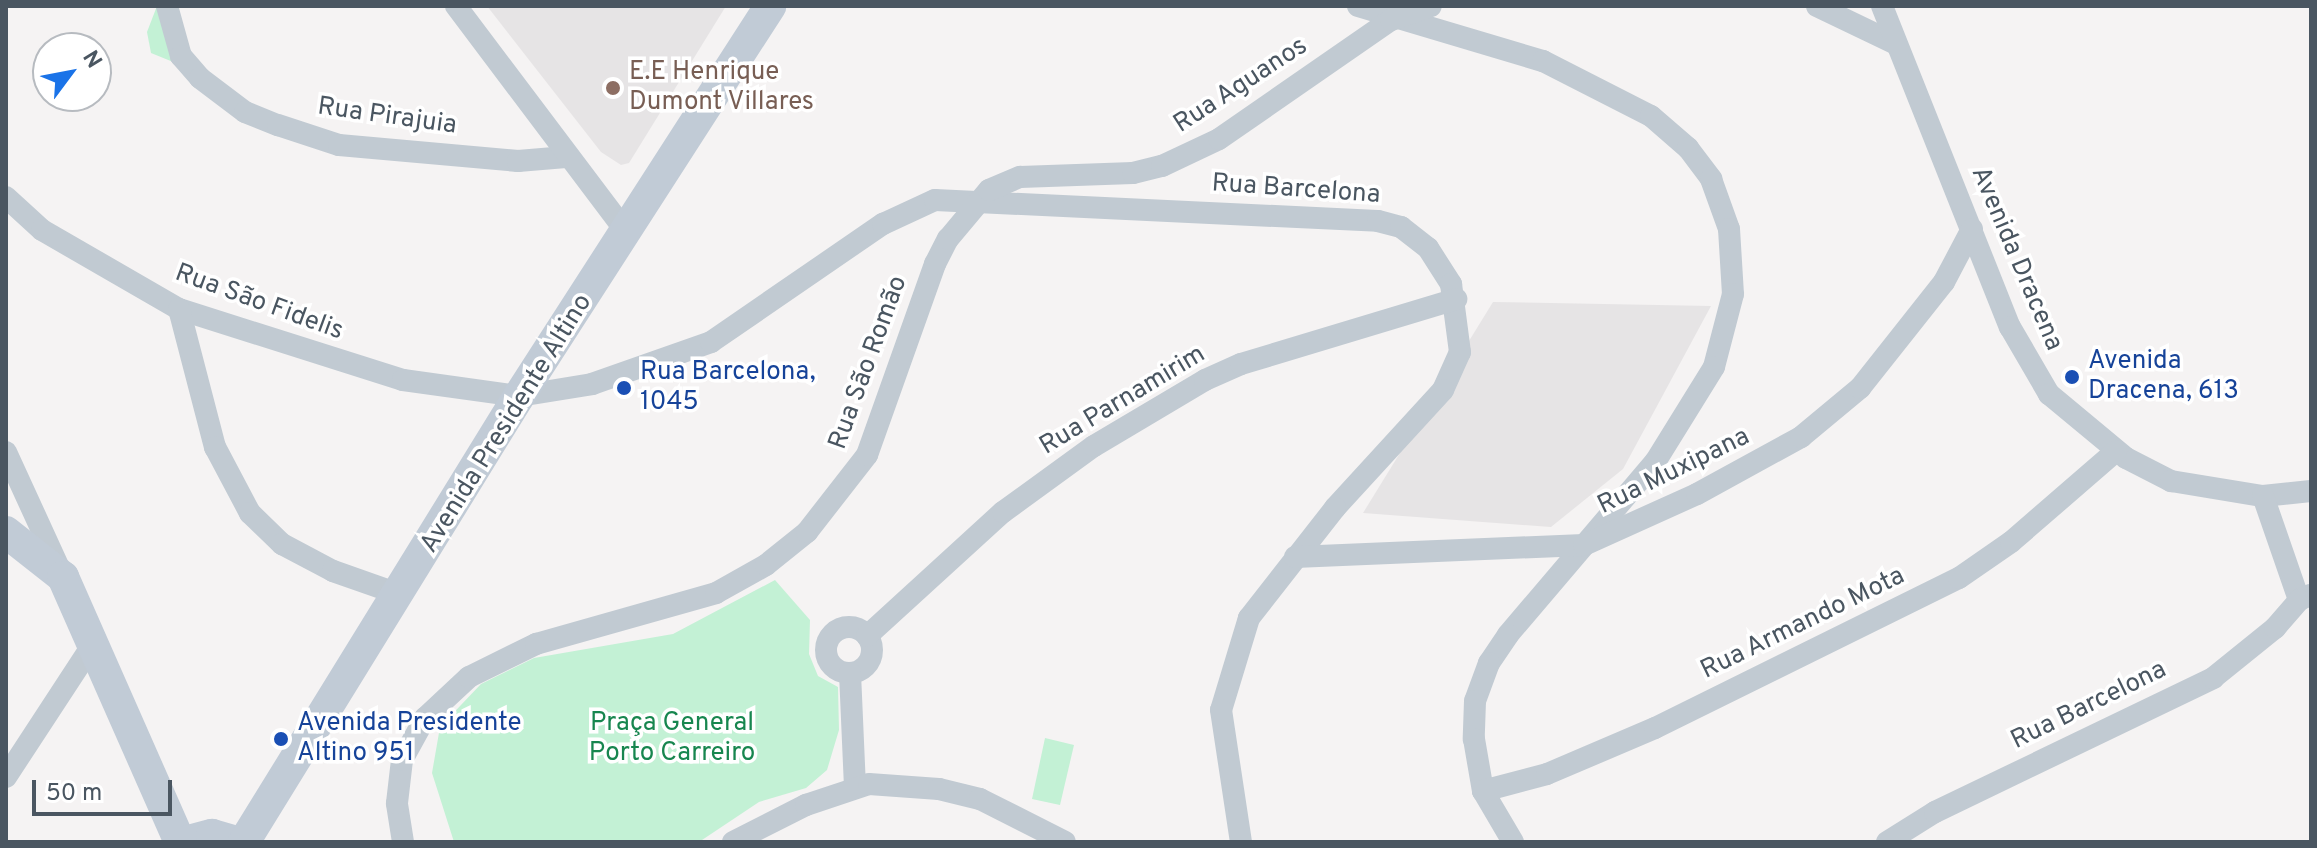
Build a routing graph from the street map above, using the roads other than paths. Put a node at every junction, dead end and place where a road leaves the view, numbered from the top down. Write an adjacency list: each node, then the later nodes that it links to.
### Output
1 (167, 6): 10 (street, Rua Pirajuia)
2 (456, 6): 10 (street)
3 (770, 6): 14 (main road, Avenida Presidente Altino)
4 (1358, 6): 8 (street)
5 (1431, 6): 8 (street, Rua Aguanos)
6 (1817, 6): 9 (street)
7 (1882, 6): 9 (street, Avenida Dracena)
8 (1391, 20): 12 (street, Rua Aguanos); 23 (street)
9 (1896, 44): 13 (street, Avenida Dracena)
10 (566, 157): 14 (street)
11 (6, 197): 16 (street, Rua São Fidelis)
12 (979, 200): 15 (street, Rua Barcelona); 17 (street, Rua Barcelona); 37 (street, Rua São Romão)
13 (1972, 229): 18 (street, Avenida Dracena); 23 (street, Rua Muxipana)
14 (628, 234): 17 (main road, Avenida Presidente Altino)
15 (1456, 299): 24 (street, Rua Barcelona); 28 (street, Rua Parnamirim)
16 (179, 309): 17 (street, Rua São Fidelis); 26 (street)
17 (519, 396): 26 (main road, Avenida Presidente Altino)
18 (2116, 451): 21 (street, Avenida Dracena); 33 (street, Rua Armando Mota)
19 (6, 452): 25 (street)
20 (2311, 491): 21 (street, Avenida Dracena)
21 (2263, 496): 27 (street)
22 (6, 532): 25 (main road)
23 (1584, 545): 24 (street, Rua Muxipana); 33 (street)
24 (1295, 557): 40 (street, Rua Barcelona)
25 (63, 577): 29 (main road)
26 (401, 595): 36 (main road, Avenida Presidente Altino)
27 (2305, 597): 42 (street, Rua Barcelona)
28 (867, 636): 30 (street); 30 (street)
29 (95, 641): 31 (street); 34 (main road)
30 (850, 673): 32 (street)
31 (6, 777)
32 (855, 786): 38 (street); 39 (street)
33 (1483, 791): 41 (street)
34 (182, 842): 35 (main road)
35 (237, 842)
36 (244, 842)
37 (403, 842)
38 (733, 842)
39 (1065, 842)
40 (1241, 842)
41 (1513, 842)
42 (1887, 842)

